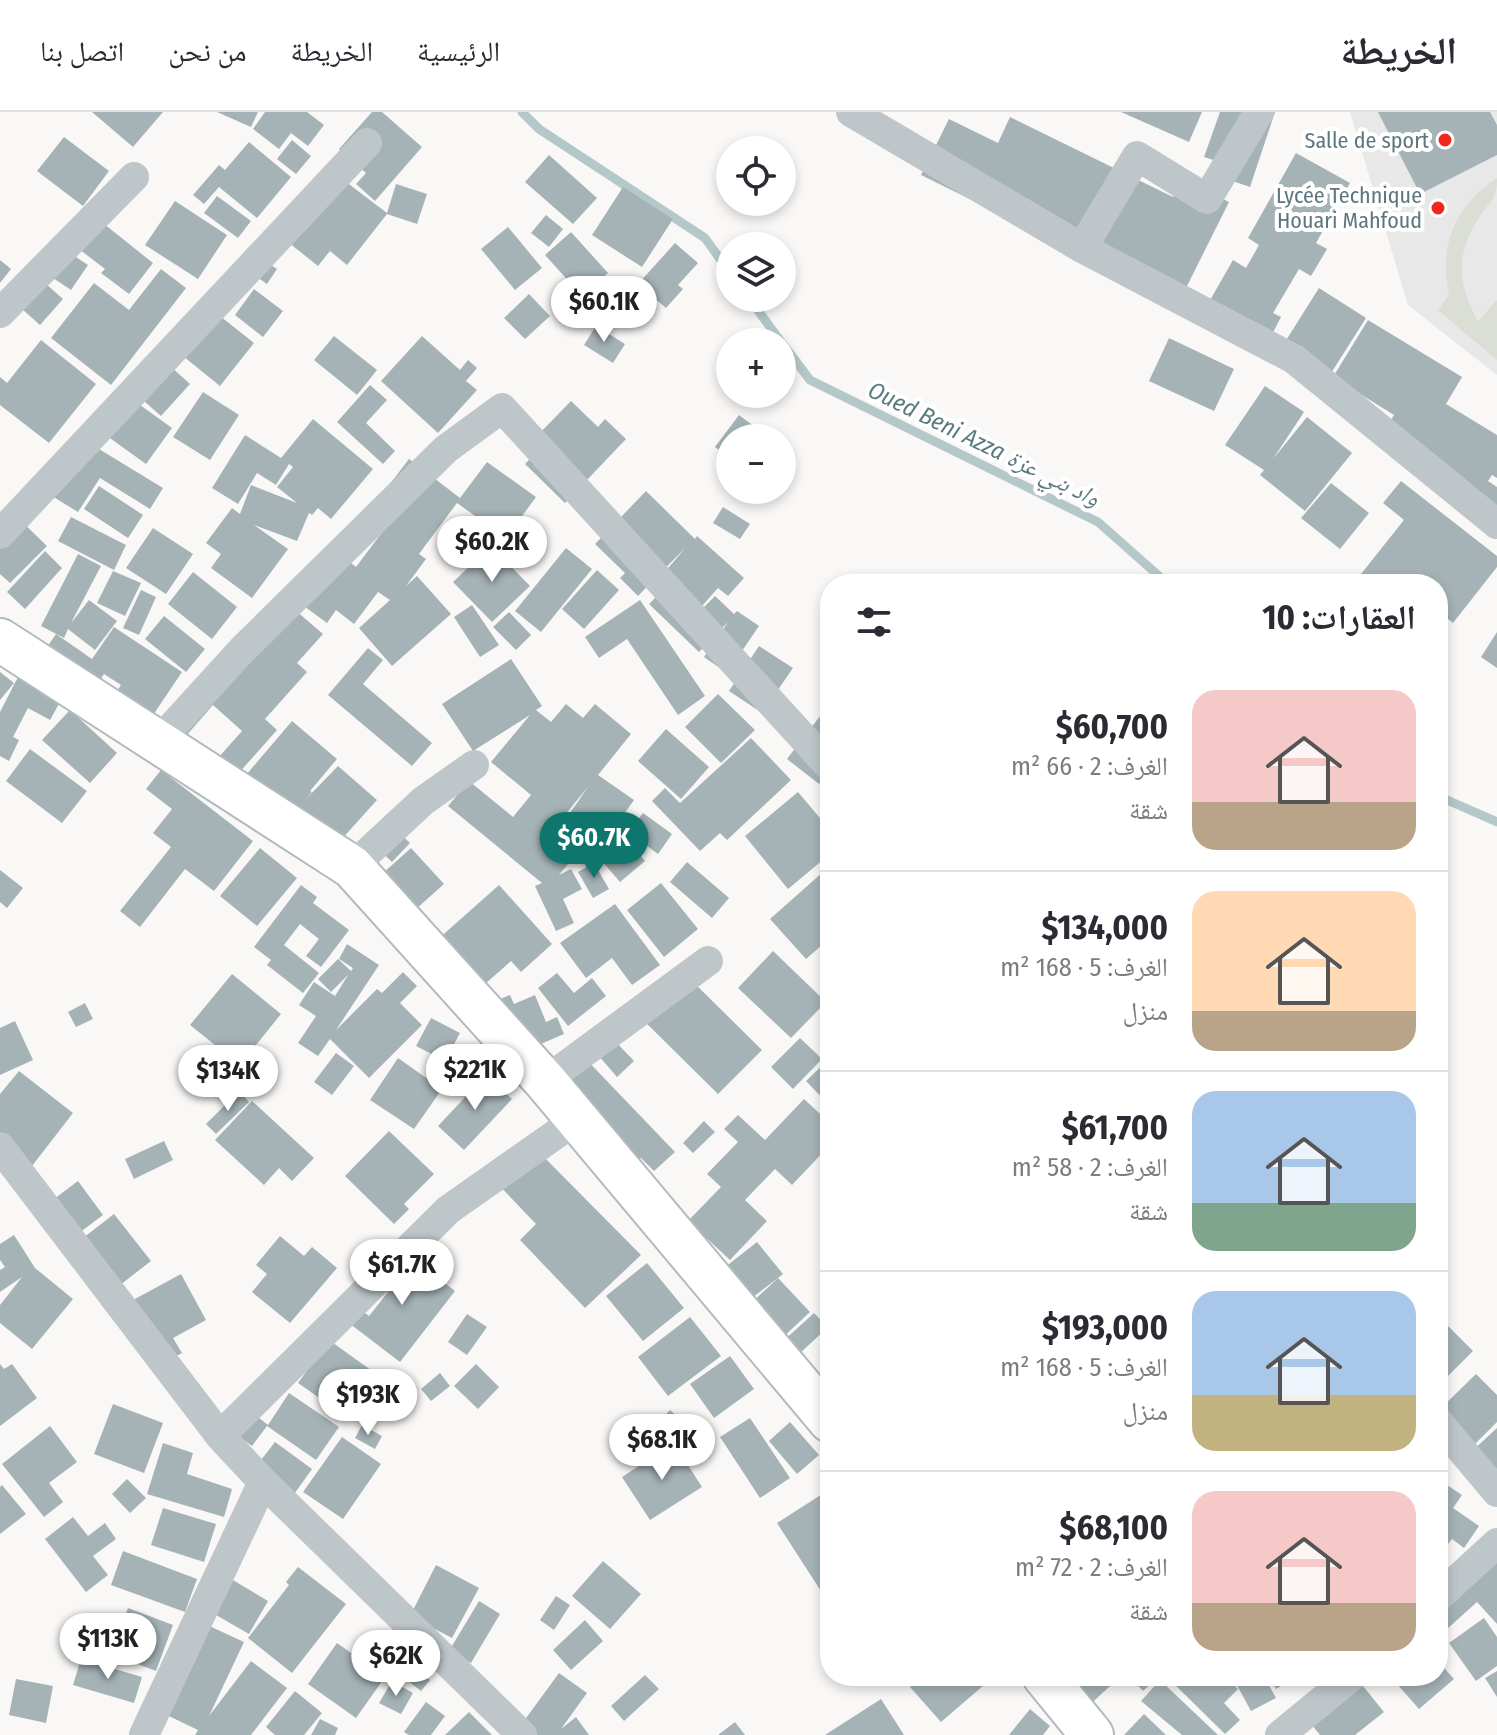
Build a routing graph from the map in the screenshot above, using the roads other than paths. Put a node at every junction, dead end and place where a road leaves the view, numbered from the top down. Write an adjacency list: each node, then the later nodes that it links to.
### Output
1 (851, 112): 5 (street)
2 (1259, 112): 5 (street)
3 (367, 143): 8 (street)
4 (134, 177): 6 (street)
5 (1082, 248): 7 (street)
6 (0, 313)
7 (1497, 524)
8 (0, 534)
9 (0, 640): 10 (street)
10 (158, 742): 11 (street); 13 (street)
11 (820, 756)
12 (474, 765): 13 (street)
13 (352, 867): 15 (street)
14 (708, 961): 15 (street)
15 (545, 1081): 16 (street)
16 (576, 1120): 18 (street); 20 (street)
17 (0, 1147): 20 (street)
18 (820, 1409)
19 (1448, 1434): 22 (street)
20 (220, 1436): 21 (street)
21 (263, 1482): 27 (street); 28 (street)
22 (1497, 1492)
23 (1497, 1543): 24 (street)
24 (1448, 1588)
25 (1053, 1686): 29 (street)
26 (1340, 1686): 30 (street)
27 (144, 1735)
28 (522, 1735)
29 (1092, 1735)
30 (1280, 1735)

